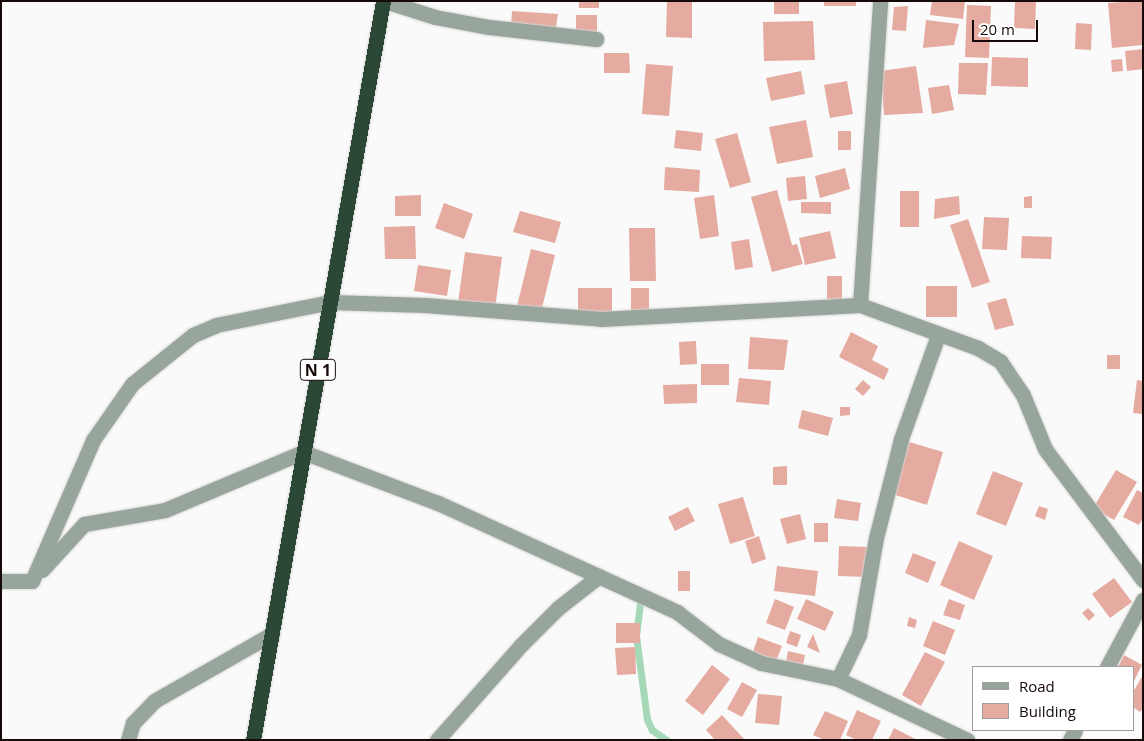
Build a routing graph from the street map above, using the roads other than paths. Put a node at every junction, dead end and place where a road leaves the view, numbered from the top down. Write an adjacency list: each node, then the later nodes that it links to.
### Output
1 (384, 1): 3 (street); 4 (highway, N 1)
2 (880, 1): 5 (street)
3 (596, 39)
4 (330, 302): 5 (street); 7 (highway, N 1); 11 (street)
5 (860, 304): 6 (street)
6 (938, 335): 9 (street); 15 (street)
7 (303, 452): 8 (street); 11 (street); 13 (highway, N 1)
8 (599, 576): 15 (street); 18 (street)
9 (1143, 580)
10 (1, 581): 11 (street)
11 (32, 581)
12 (1143, 600): 14 (street)
13 (272, 634): 16 (street); 17 (highway, N 1)
14 (1109, 666)
15 (838, 679): 19 (street)
16 (128, 740)
17 (253, 740)
18 (437, 740)
19 (967, 740)

